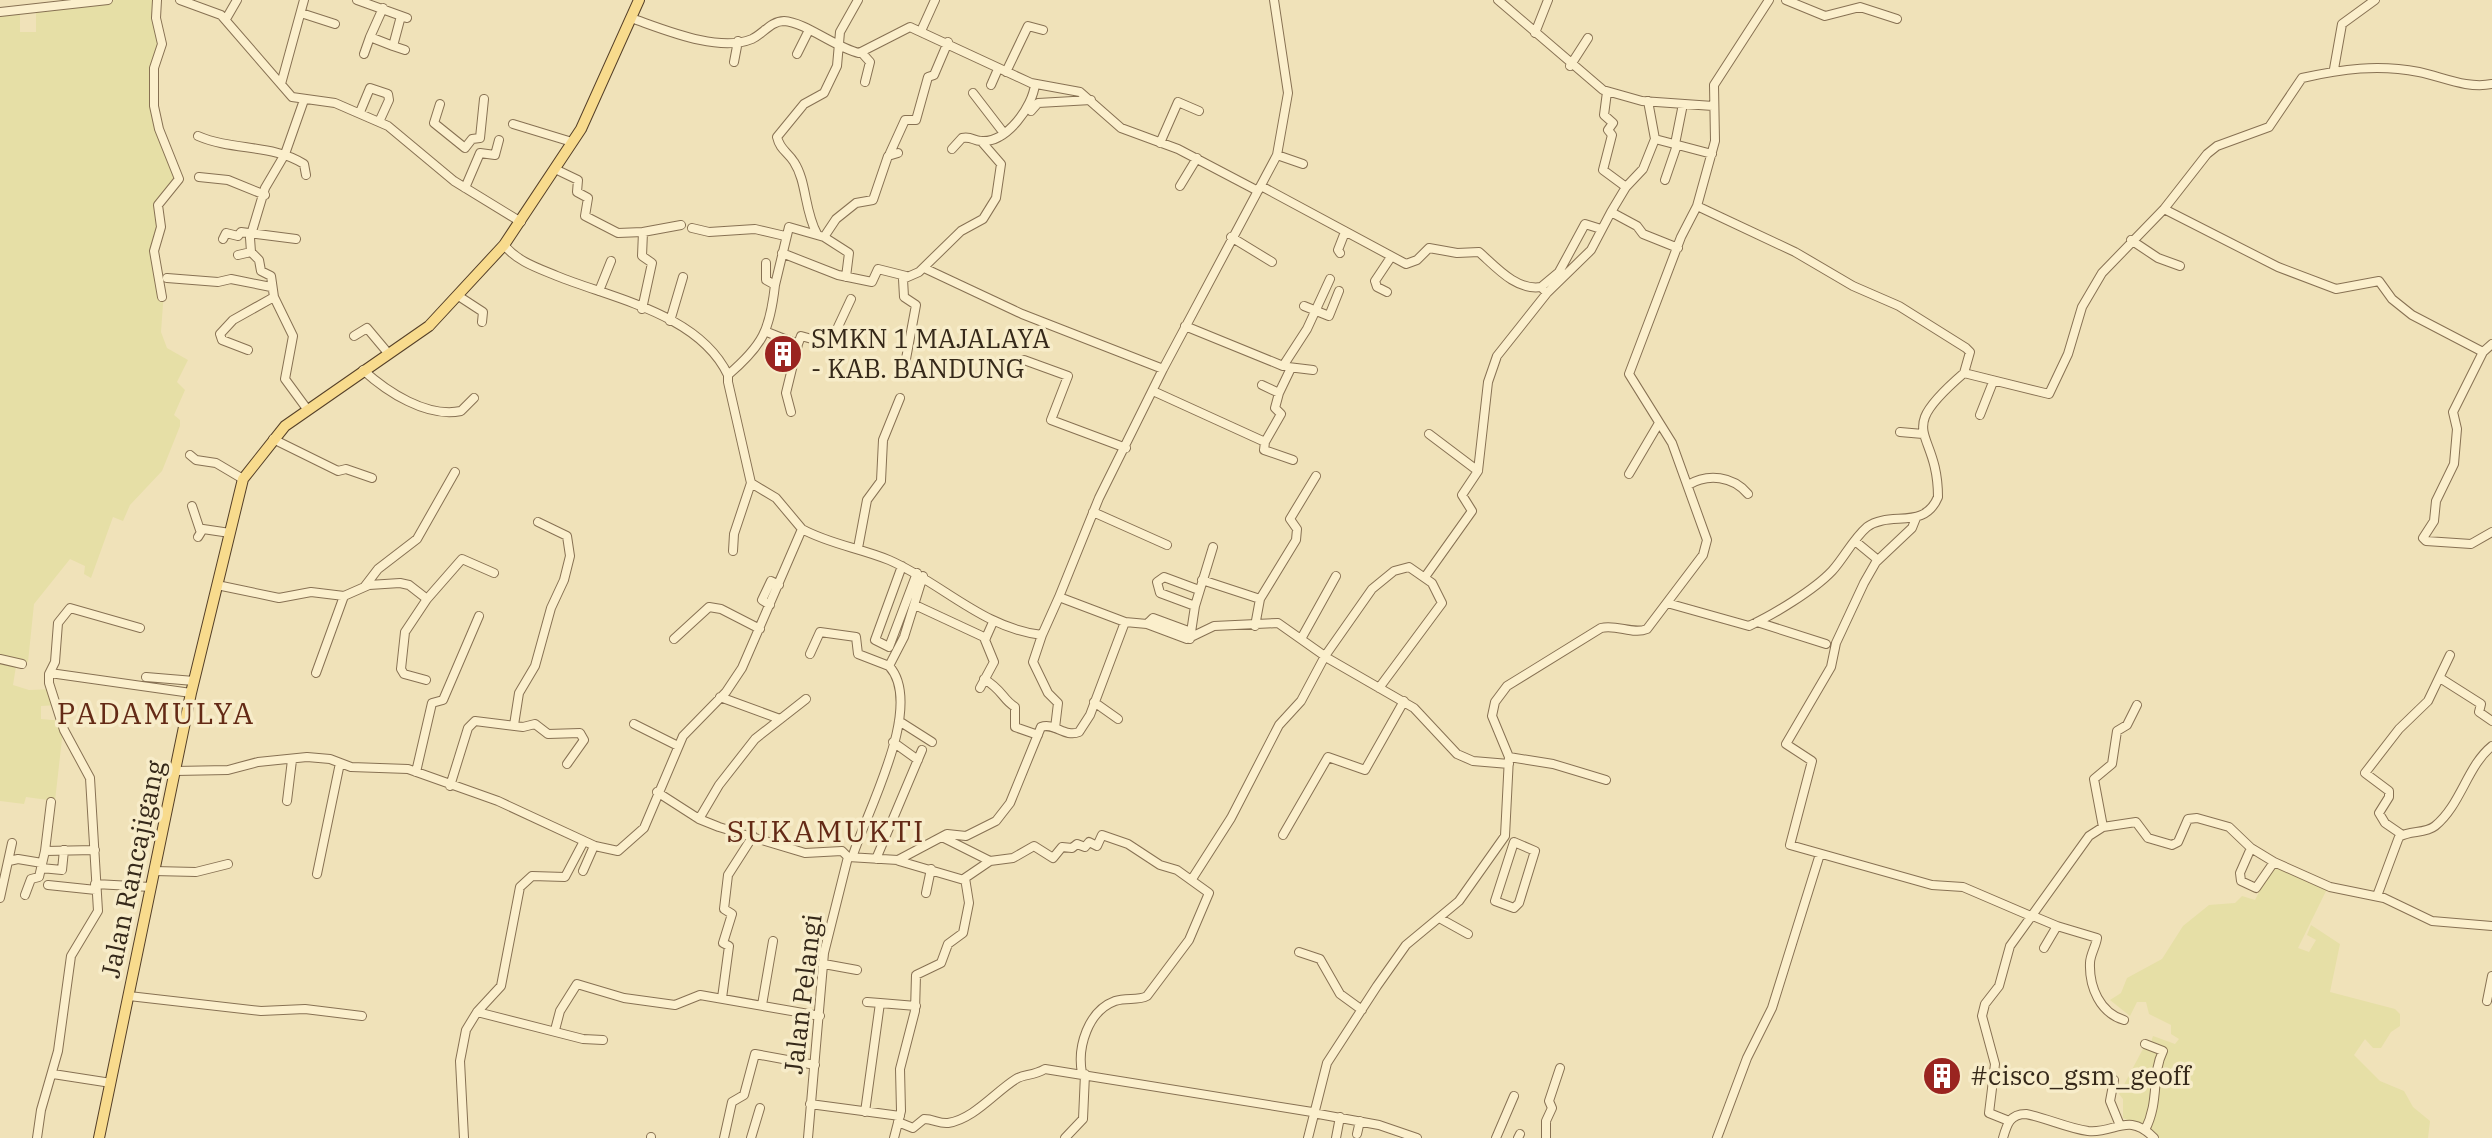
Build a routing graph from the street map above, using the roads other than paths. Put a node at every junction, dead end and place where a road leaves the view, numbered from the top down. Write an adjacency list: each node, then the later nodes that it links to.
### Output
1 (108, 0): 17 (street)
2 (157, 0): 124 (street)
3 (180, 0): 20 (street)
4 (237, 0): 20 (street)
5 (304, 0): 18 (street)
6 (357, 0): 16 (street)
7 (639, 0): 19 (main road, Jalan Rancajigang)
8 (858, 0): 32 (street)
9 (935, 0): 24 (street)
10 (1274, 0): 73 (street)
11 (1498, 0): 26 (street)
12 (1548, 0): 26 (street)
13 (1769, 0): 54 (street)
14 (1786, 0): 21 (street)
15 (2375, 0): 39 (street)
16 (383, 8): 27 (street); 31 (street)
17 (0, 12)
18 (301, 13): 22 (street); 42 (street)
19 (631, 18): 29 (street); 65 (main road, Jalan Rancajigang)
20 (226, 19): 42 (street)
21 (1897, 19)
22 (335, 24)
23 (1043, 30): 40 (street)
24 (921, 31): 30 (street); 34 (street)
25 (808, 32): 29 (street); 32 (street); 36 (street)
26 (1535, 33): 38 (street)
27 (370, 37): 31 (street); 35 (street)
28 (1588, 38): 38 (street)
29 (738, 41): 37 (street)
30 (948, 42): 40 (street); 96 (street)
31 (393, 46): 33 (street)
32 (838, 46): 34 (street); 96 (street)
33 (405, 50)
34 (862, 53): 41 (street)
35 (364, 54)
36 (797, 54)
37 (734, 62)
38 (1570, 66): 46 (street)
39 (2334, 69): 44 (street); 86 (street)
40 (1002, 70): 43 (street); 45 (street)
41 (865, 82)
42 (281, 84): 49 (street)
43 (1035, 84): 50 (street); 60 (street)
44 (2492, 84)
45 (991, 85)
46 (1607, 92): 51 (street); 81 (street)
47 (973, 93): 60 (street)
48 (484, 99): 68 (street)
49 (304, 100): 56 (street); 71 (street)
50 (1091, 100): 59 (street); 66 (street)
51 (1648, 101): 53 (street); 62 (street)
52 (440, 104): 68 (street)
53 (1683, 104): 54 (street); 67 (street)
54 (1713, 106): 72 (street)
55 (1199, 111): 66 (street)
56 (360, 112): 57 (street); 57 (street)
57 (379, 122): 82 (street)
58 (513, 124): 65 (street)
59 (1017, 127)
60 (1003, 132): 64 (street)
61 (198, 136): 71 (street)
62 (1655, 139): 67 (street); 81 (street)
63 (499, 140): 70 (street)
64 (981, 141): 69 (street); 112 (street)
65 (572, 142): 76 (main road, Jalan Rancajigang)
66 (1160, 143): 74 (street)
67 (1676, 144): 72 (street); 79 (street)
68 (466, 147): 70 (street)
69 (952, 149)
70 (480, 153): 82 (street)
71 (285, 154): 77 (street); 84 (street)
72 (1712, 154): 85 (street)
73 (1277, 155): 75 (street); 83 (street)
74 (1197, 158): 80 (street); 83 (street)
75 (1303, 164)
76 (555, 169): 88 (main road, Jalan Rancajigang); 92 (street)
77 (306, 175)
78 (199, 177): 84 (street)
79 (1665, 180)
80 (1180, 186)
81 (1626, 187): 87 (street)
82 (465, 188): 88 (street)
83 (1260, 188): 93 (street); 97 (street)
84 (265, 195): 94 (street)
85 (1697, 206): 102 (street); 148 (street)
86 (2164, 209): 100 (street); 140 (street)
87 (1611, 212): 91 (street); 102 (street)
88 (521, 222): 101 (main road, Jalan Rancajigang)
89 (681, 225): 92 (street)
90 (692, 228): 95 (street)
91 (1601, 229): 120 (street); 120 (street)
92 (643, 232): 129 (street)
93 (1345, 232): 105 (street); 107 (street)
94 (251, 235): 98 (street); 99 (street); 103 (street)
95 (785, 236): 96 (street); 104 (street)
96 (821, 236): 115 (street)
97 (1231, 237): 109 (street); 133 (street)
98 (223, 239)
99 (296, 239)
100 (2131, 240): 111 (street); 151 (street)
101 (504, 245): 121 (street); 126 (main road, Jalan Rancajigang)
102 (1678, 248): 160 (street)
103 (251, 252): 106 (street); 119 (street)
104 (782, 253): 115 (street); 118 (street)
105 (1340, 253)
106 (238, 255)
107 (1391, 257): 120 (street); 123 (street)
108 (611, 261): 121 (street)
109 (1272, 262)
110 (766, 263): 118 (street)
111 (2180, 266)
112 (924, 268): 113 (street); 145 (street)
113 (906, 276): 115 (street); 150 (street)
114 (683, 277): 131 (street)
115 (846, 277)
116 (167, 278): 119 (street)
117 (1330, 279): 130 (street)
118 (775, 285): 134 (street)
119 (271, 287): 125 (street)
120 (1544, 290): 169 (street)
121 (599, 291): 129 (street)
122 (1339, 291): 130 (street)
123 (1387, 292)
124 (162, 297)
125 (274, 297): 139 (street); 157 (street)
126 (460, 297): 132 (street); 141 (main road, Jalan Rancajigang)
127 (851, 299): 137 (street)
128 (1304, 306): 130 (street)
129 (642, 309): 131 (street)
130 (1314, 311): 143 (street)
131 (670, 321): 149 (street)
132 (482, 322)
133 (1185, 326): 143 (street); 145 (street)
134 (767, 332): 136 (street); 149 (street)
135 (354, 336): 141 (street)
136 (782, 338): 137 (street); 144 (street)
137 (798, 344): 144 (street)
138 (2492, 344): 140 (street)
139 (248, 350)
140 (2483, 352): 183 (street)
141 (388, 353): 146 (main road, Jalan Rancajigang)
142 (1024, 360): 166 (street)
143 (1287, 367): 147 (street); 154 (street)
144 (792, 368): 158 (street)
145 (1163, 369): 153 (street)
146 (363, 370): 155 (street); 157 (main road, Jalan Rancajigang)
147 (1313, 370)
148 (1964, 373): 151 (street); 163 (street)
149 (728, 375): 175 (street)
150 (903, 375)
151 (1993, 382): 159 (street)
152 (1262, 385): 154 (street)
153 (1153, 391): 165 (street); 166 (street)
154 (1279, 393): 165 (street)
155 (474, 398)
156 (900, 398): 188 (street)
157 (307, 409): 164 (main road, Jalan Rancajigang)
158 (791, 412)
159 (1980, 415)
160 (1659, 423): 171 (street); 176 (street)
161 (1900, 432): 163 (street)
162 (1429, 434): 169 (street)
163 (1923, 434): 180 (street)
164 (273, 439): 173 (street); 174 (main road, Jalan Rancajigang)
165 (1265, 442): 168 (street)
166 (1126, 448): 179 (street)
167 (190, 455): 174 (street)
168 (1293, 460)
169 (1478, 471): 195 (street)
170 (455, 472): 198 (street)
171 (1629, 474)
172 (1316, 476): 203 (street)
173 (372, 478)
174 (243, 479): 184 (main road, Jalan Rancajigang)
175 (751, 483): 182 (street); 189 (street)
176 (1688, 485): 177 (street); 204 (street)
177 (1748, 494)
178 (192, 506): 184 (street)
179 (1093, 512): 186 (street); 201 (street)
180 (1916, 518): 185 (street); 190 (street)
181 (538, 522): 246 (street)
182 (802, 529): 188 (street); 215 (street)
183 (2492, 532)
184 (230, 533): 197 (main road, Jalan Rancajigang)
185 (1855, 541): 190 (street); 212 (street)
186 (1167, 545)
187 (1213, 547): 196 (street)
188 (858, 548): 191 (street)
189 (733, 551)
190 (1878, 560): 279 (street)
191 (902, 566): 193 (street); 207 (street)
192 (494, 573): 202 (street)
193 (920, 574): 205 (street); 208 (street); 210 (street)
194 (1336, 576): 220 (street)
195 (1425, 577): 224 (street); 234 (street)
196 (1202, 580): 199 (street); 203 (street)
197 (217, 585): 200 (street); 233 (main road, Jalan Rancajigang)
198 (365, 586): 200 (street); 202 (street)
199 (1199, 590): 206 (street); 206 (street)
200 (344, 596): 228 (street)
201 (1059, 597): 211 (street); 216 (street)
202 (427, 599): 232 (street)
203 (1260, 599): 213 (street)
204 (1667, 603): 212 (street); 256 (street)
205 (915, 605): 218 (street); 227 (street)
206 (1195, 606): 217 (street)
207 (887, 607): 208 (street); 208 (street)
208 (903, 613)
209 (479, 616): 260 (street)
210 (993, 622): 216 (street); 218 (street)
211 (1125, 622): 217 (street); 239 (street)
212 (1757, 622): 221 (street)
213 (1255, 626): 217 (street); 220 (street)
214 (140, 628): 229 (street)
215 (760, 629): 219 (street); 236 (street)
216 (1042, 635): 247 (street)
217 (1190, 635)
218 (986, 638): 248 (street)
219 (674, 639)
220 (1301, 639): 224 (street)
221 (1826, 644)
222 (810, 654): 227 (street)
223 (2450, 655): 231 (street)
224 (1325, 656): 234 (street); 294 (street)
225 (0, 659): 226 (street)
226 (22, 664)
227 (889, 666): 243 (street, Jalan Pelangi)
228 (316, 673)
229 (55, 675): 235 (street); 277 (street)
230 (146, 677): 233 (street)
231 (2440, 678): 244 (street); 268 (street)
232 (426, 680)
233 (194, 681): 235 (main road, Jalan Rancajigang)
234 (1379, 688): 238 (street)
235 (191, 693): 259 (main road, Jalan Rancajigang)
236 (720, 697): 241 (street); 251 (street)
237 (806, 699): 241 (street)
238 (1404, 701): 256 (street); 269 (street)
239 (1094, 702): 242 (street); 247 (street)
240 (2137, 705): 267 (street)
241 (781, 719): 266 (street)
242 (1118, 719)
243 (899, 721): 249 (street, Jalan Pelangi); 250 (street)
244 (2492, 721)
245 (634, 724): 251 (street)
246 (514, 725): 258 (street); 262 (street)
247 (1055, 728): 248 (street)
248 (1038, 735): 271 (street)
249 (893, 742): 255 (street); 280 (street, Jalan Pelangi)
250 (932, 742)
251 (678, 746): 263 (street)
252 (2492, 746): 268 (street)
253 (922, 750): 255 (street)
254 (292, 760): 257 (street); 259 (street); 264 (street)
255 (918, 760): 281 (street)
256 (1509, 760): 261 (street); 285 (street)
257 (340, 763): 260 (street); 293 (street)
258 (567, 764)
259 (175, 771): 291 (main road, Jalan Rancajigang)
260 (416, 772): 262 (street)
261 (1606, 780)
262 (450, 786): 272 (street)
263 (657, 792): 266 (street); 274 (street)
264 (287, 801)
265 (51, 802): 278 (street)
266 (699, 819): 270 (street)
267 (2103, 827): 275 (street); 303 (street)
268 (2401, 834): 301 (street)
269 (1283, 835)
270 (753, 836): 280 (street); 315 (street)
271 (942, 837): 282 (street); 284 (street)
272 (584, 841): 274 (street); 322 (street)
273 (12, 843): 283 (street)
274 (594, 846): 292 (street)
275 (2251, 848): 286 (street); 286 (street)
276 (64, 850): 277 (street); 278 (street); 288 (street)
277 (95, 850): 297 (street)
278 (45, 851): 288 (street)
279 (1820, 854): 303 (street); 360 (street)
280 (850, 856): 281 (street); 311 (street, Jalan Pelangi)
281 (876, 859): 282 (street)
282 (898, 860): 290 (street)
283 (9, 861): 288 (street); 302 (street)
284 (990, 861): 294 (street); 295 (street)
285 (1488, 862): 289 (street); 304 (street)
286 (2274, 862): 301 (street)
287 (228, 864): 291 (street)
288 (41, 866): 300 (street)
289 (1504, 866): 289 (street)
290 (931, 869): 295 (street); 299 (street)
291 (154, 871): 298 (main road, Jalan Rancajigang)
292 (583, 871)
293 (317, 874)
294 (1192, 879): 331 (street)
295 (964, 880): 320 (street)
296 (48, 885): 297 (street)
297 (98, 886): 298 (street); 332 (street)
298 (151, 887): 314 (main road, Jalan Rancajigang)
299 (926, 893)
300 (25, 895)
301 (2377, 896): 306 (street)
302 (0, 898)
303 (2033, 917): 305 (street); 343 (street)
304 (1441, 919): 307 (street); 321 (street)
305 (2057, 926): 309 (street); 325 (street)
306 (2492, 926)
307 (1468, 934)
308 (773, 941): 319 (street)
309 (2044, 948)
310 (1299, 952): 321 (street)
311 (824, 964): 312 (street); 324 (street, Jalan Pelangi)
312 (857, 970)
313 (2492, 976): 316 (street)
314 (129, 996): 323 (street); 334 (main road, Jalan Rancajigang)
315 (722, 998): 319 (street); 326 (street)
316 (2487, 1001)
317 (867, 1002): 318 (street)
318 (880, 1003): 320 (street); 338 (street)
319 (762, 1005): 324 (street)
320 (916, 1006): 341 (street)
321 (1362, 1010): 339 (street)
322 (477, 1012): 326 (street); 349 (street)
323 (362, 1016)
324 (820, 1016): 329 (street, Jalan Pelangi)
325 (2124, 1020)
326 (555, 1030): 327 (street)
327 (603, 1040)
328 (2145, 1044): 345 (street)
329 (815, 1065): 336 (street, Jalan Pelangi); 350 (street)
330 (1560, 1068): 359 (street)
331 (1084, 1073): 339 (street); 341 (street); 354 (street)
332 (59, 1075): 334 (street); 347 (street)
333 (2114, 1080): 344 (street)
334 (111, 1083): 348 (main road, Jalan Rancajigang)
335 (1514, 1096): 358 (street)
336 (810, 1104): 338 (street); 352 (street, Jalan Pelangi)
337 (760, 1108): 351 (street)
338 (865, 1112): 341 (street)
339 (1313, 1112): 340 (street); 355 (street)
340 (1340, 1117): 342 (street); 356 (street)
341 (899, 1119): 353 (street)
342 (1360, 1121): 346 (street); 357 (street)
343 (2009, 1121): 344 (street); 361 (street)
344 (2119, 1123): 345 (street)
345 (2145, 1130): 362 (street)
346 (1357, 1134)
347 (37, 1138)
348 (99, 1138)
349 (464, 1138)
350 (724, 1138)
351 (751, 1138)
352 (808, 1138)
353 (894, 1138)
354 (1065, 1138)
355 (1308, 1138)
356 (1336, 1138)
357 (1417, 1138)
358 (1496, 1138)
359 (1546, 1138)
360 (1717, 1138)
361 (2003, 1138)
362 (2154, 1138)

